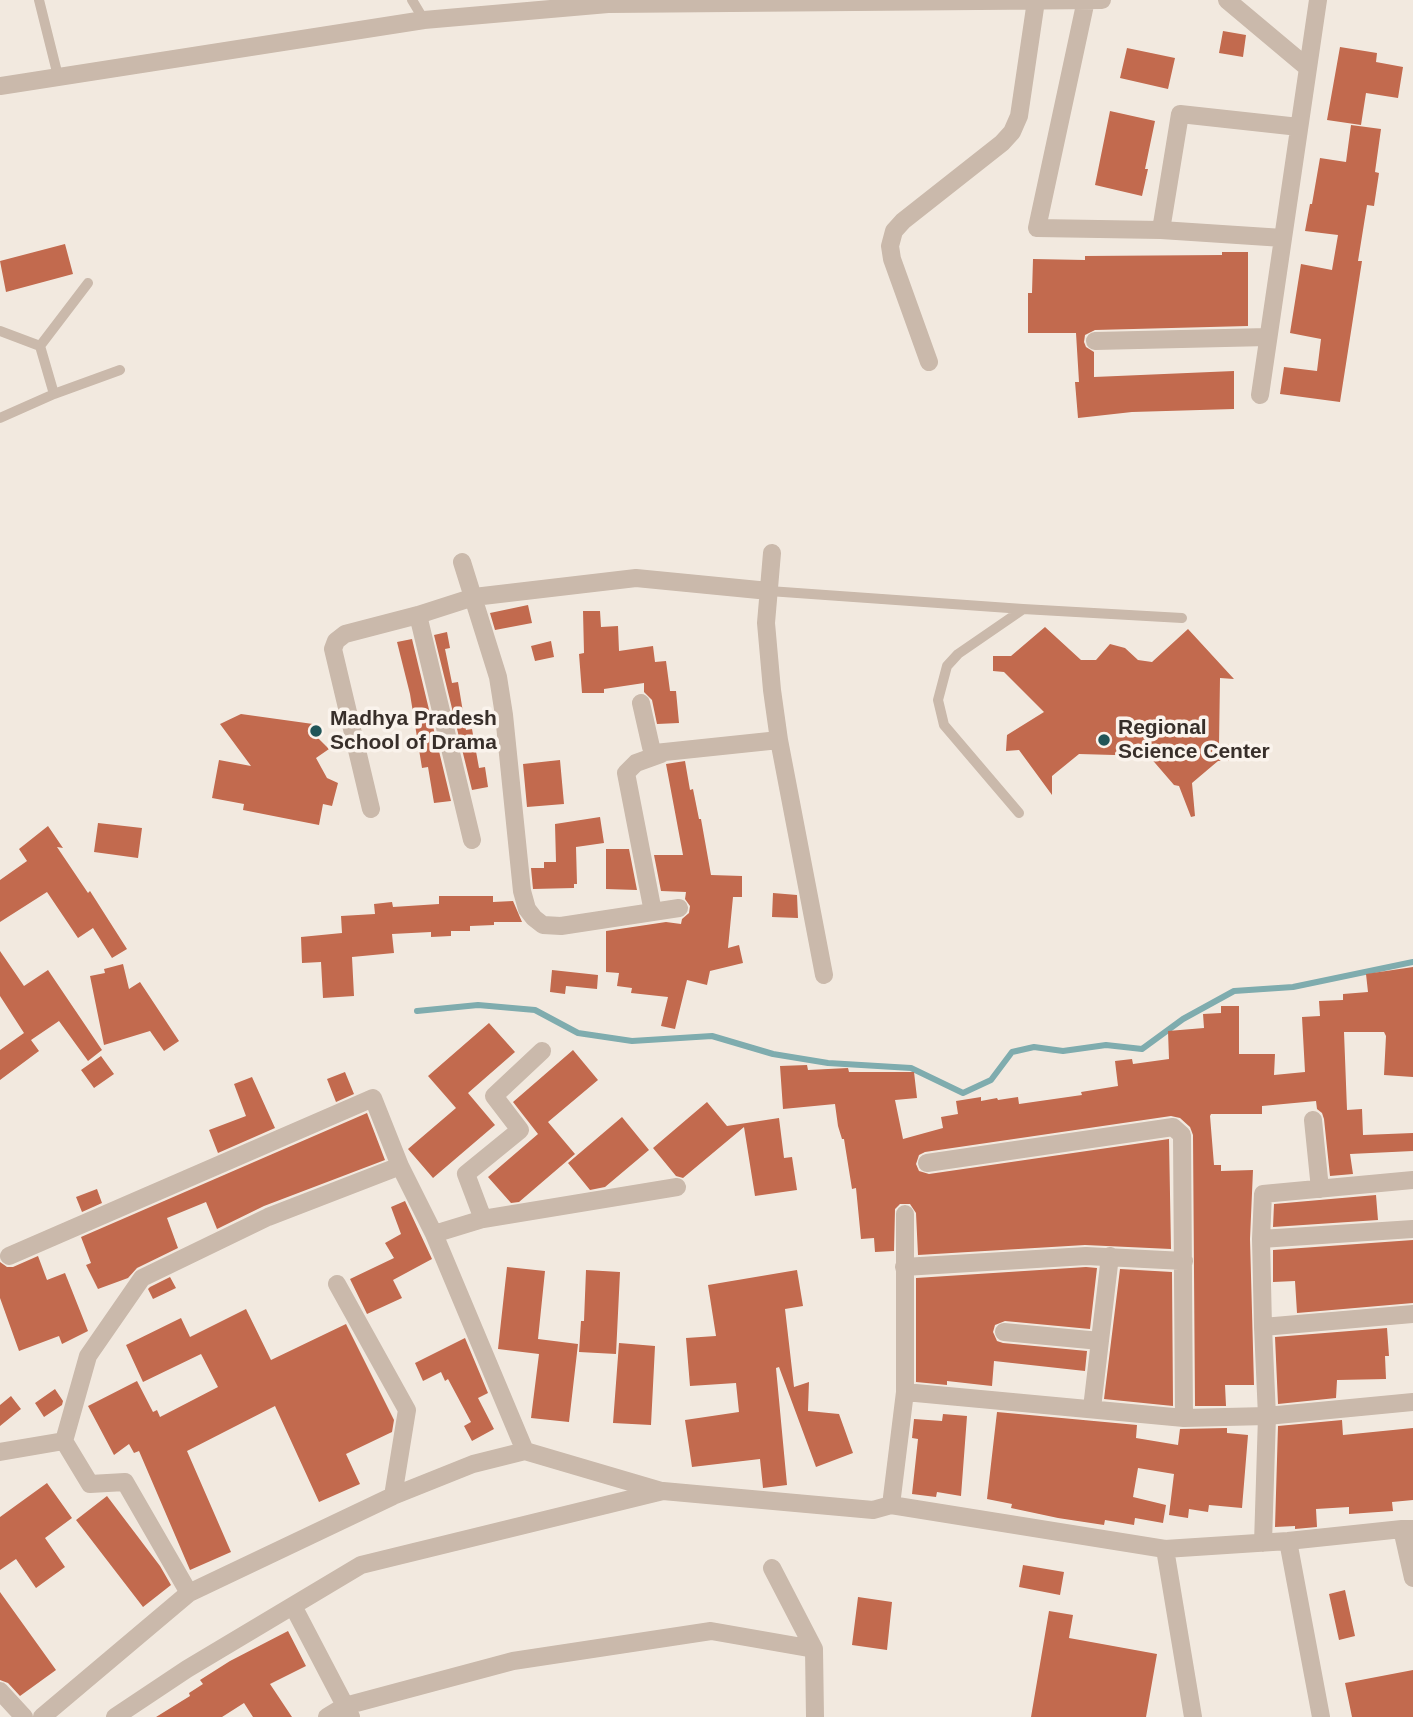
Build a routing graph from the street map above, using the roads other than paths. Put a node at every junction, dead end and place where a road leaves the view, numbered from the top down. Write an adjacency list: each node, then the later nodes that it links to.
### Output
1 (39, 0): 13 (lane)
2 (412, 0): 11 (lane)
3 (1058, 0): 4 (street); 9 (street)
4 (1087, 0): 5 (street); 16 (street)
5 (1102, 0)
6 (1227, 0): 12 (street)
7 (1318, 0): 12 (street)
8 (836, 1): 9 (street); 10 (street)
9 (1036, 1): 23 (street)
10 (608, 2): 11 (street)
11 (424, 20): 13 (street)
12 (1308, 68): 15 (street)
13 (58, 76): 14 (street)
14 (0, 86)
15 (1299, 127): 16 (street); 17 (street)
16 (1161, 230): 17 (street)
17 (1283, 238): 20 (street)
18 (88, 283): 22 (lane)
19 (0, 331): 22 (lane)
20 (1268, 337): 21 (street); 26 (street)
21 (1095, 341)
22 (40, 346): 25 (lane)
23 (929, 362)
24 (120, 370): 25 (lane)
25 (54, 394): 27 (lane)
26 (1260, 395)
27 (0, 418)
28 (772, 553): 30 (street)
29 (462, 562): 31 (street)
30 (769, 591): 31 (street); 32 (lane); 36 (street)
31 (474, 597): 33 (street); 42 (street)
32 (1023, 609): 34 (lane); 39 (lane)
33 (418, 615): 38 (street); 40 (street)
34 (1182, 618)
35 (641, 703): 37 (street)
36 (779, 740): 37 (street); 43 (street)
37 (661, 754): 42 (street)
38 (371, 809)
39 (1019, 813)
40 (471, 840)
41 (679, 908): 42 (street)
42 (653, 912)
43 (824, 975)
44 (542, 1051): 52 (street)
45 (1313, 1120): 50 (street)
46 (927, 1163): 58 (street)
47 (400, 1167): 54 (street); 56 (street); 70 (street)
48 (1413, 1180): 50 (street)
49 (677, 1187): 52 (street)
50 (1320, 1189): 55 (street)
51 (905, 1214): 59 (street)
52 (483, 1219): 54 (street)
53 (1413, 1229): 55 (street)
54 (434, 1234): 71 (street)
55 (1261, 1239): 62 (street)
56 (9, 1256)
57 (1110, 1256): 58 (street); 59 (street); 64 (street)
58 (1184, 1261): 69 (street)
59 (904, 1267): 65 (street)
60 (337, 1284): 74 (street)
61 (1413, 1314): 62 (street)
62 (1263, 1327): 68 (street)
63 (1004, 1332): 64 (street)
64 (1100, 1341): 67 (street)
65 (905, 1392): 67 (street); 75 (street)
66 (1413, 1402): 68 (street)
67 (1092, 1408): 69 (street)
68 (1267, 1416): 69 (street); 78 (street)
69 (1184, 1418)
70 (64, 1441): 72 (street); 82 (street)
71 (525, 1451): 73 (street); 74 (street)
72 (0, 1452)
73 (663, 1491): 75 (street); 83 (street)
74 (393, 1496): 82 (street)
75 (891, 1504): 79 (street)
76 (1407, 1529): 77 (street); 81 (street)
77 (1288, 1541): 78 (street); 93 (street)
78 (1263, 1543): 79 (street)
79 (1165, 1549): 92 (street)
80 (772, 1568): 84 (street)
81 (1413, 1578)
82 (189, 1593): 88 (street)
83 (293, 1606): 86 (street); 89 (street)
84 (814, 1649): 86 (street); 91 (street)
85 (0, 1691): 87 (street)
86 (348, 1711): 90 (street)
87 (24, 1717)
88 (42, 1717)
89 (115, 1717)
90 (327, 1717)
91 (815, 1717)
92 (1193, 1717)
93 (1321, 1717)

